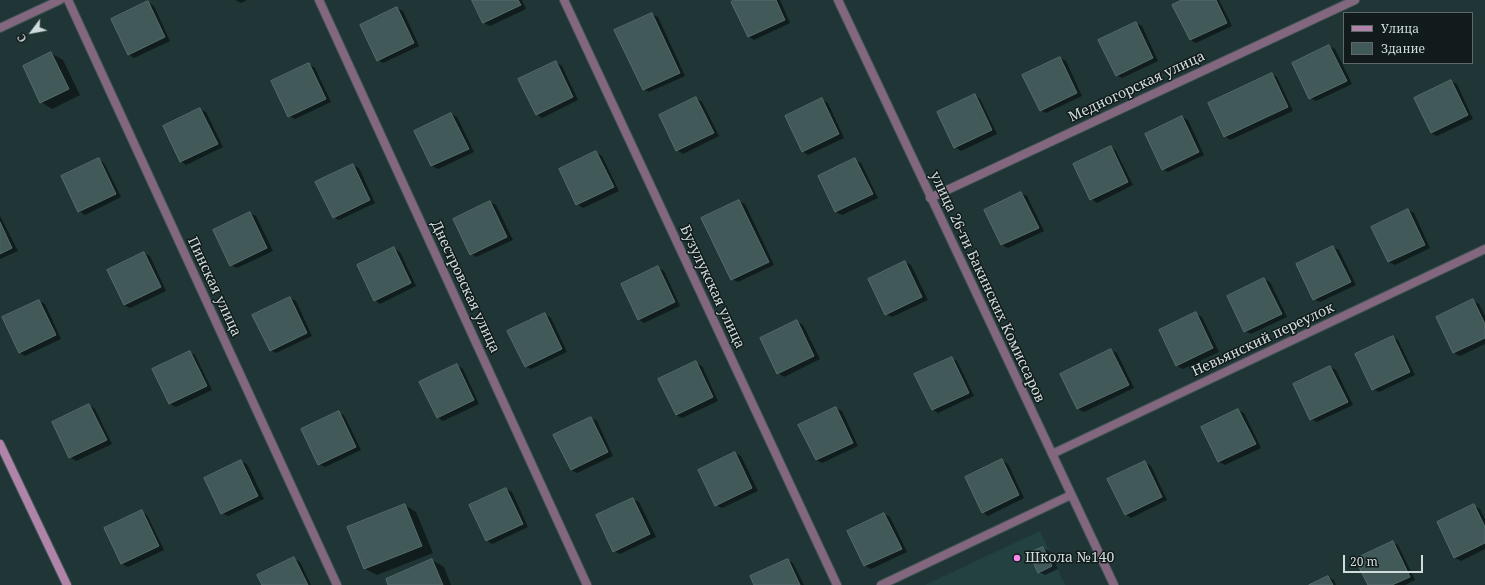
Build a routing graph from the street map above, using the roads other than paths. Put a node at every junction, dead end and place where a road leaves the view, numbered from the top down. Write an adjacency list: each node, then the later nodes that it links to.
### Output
1 (60, 0): 7 (street)
2 (68, 0): 14 (street, Пинская улица)
3 (319, 0): 15 (street, Днестровская улица)
4 (564, 0): 16 (street, Бузулукская улица)
5 (838, 0): 8 (street, улица 26-ти Бакинских Комиссаров)
6 (1355, 0): 8 (street, Медногорская улица)
7 (0, 28)
8 (930, 198): 11 (street, улица 26-ти Бакинских Комиссаров)
9 (1485, 249): 11 (street, Невьянский переулок)
10 (0, 444): 13 (main road)
11 (1052, 454): 12 (street, улица 26-ти Бакинских Комиссаров)
12 (1071, 495): 17 (street); 18 (street, улица 26-ти Бакинских Комиссаров)
13 (67, 585)
14 (337, 585)
15 (587, 585)
16 (837, 585)
17 (881, 585)
18 (1114, 585)

